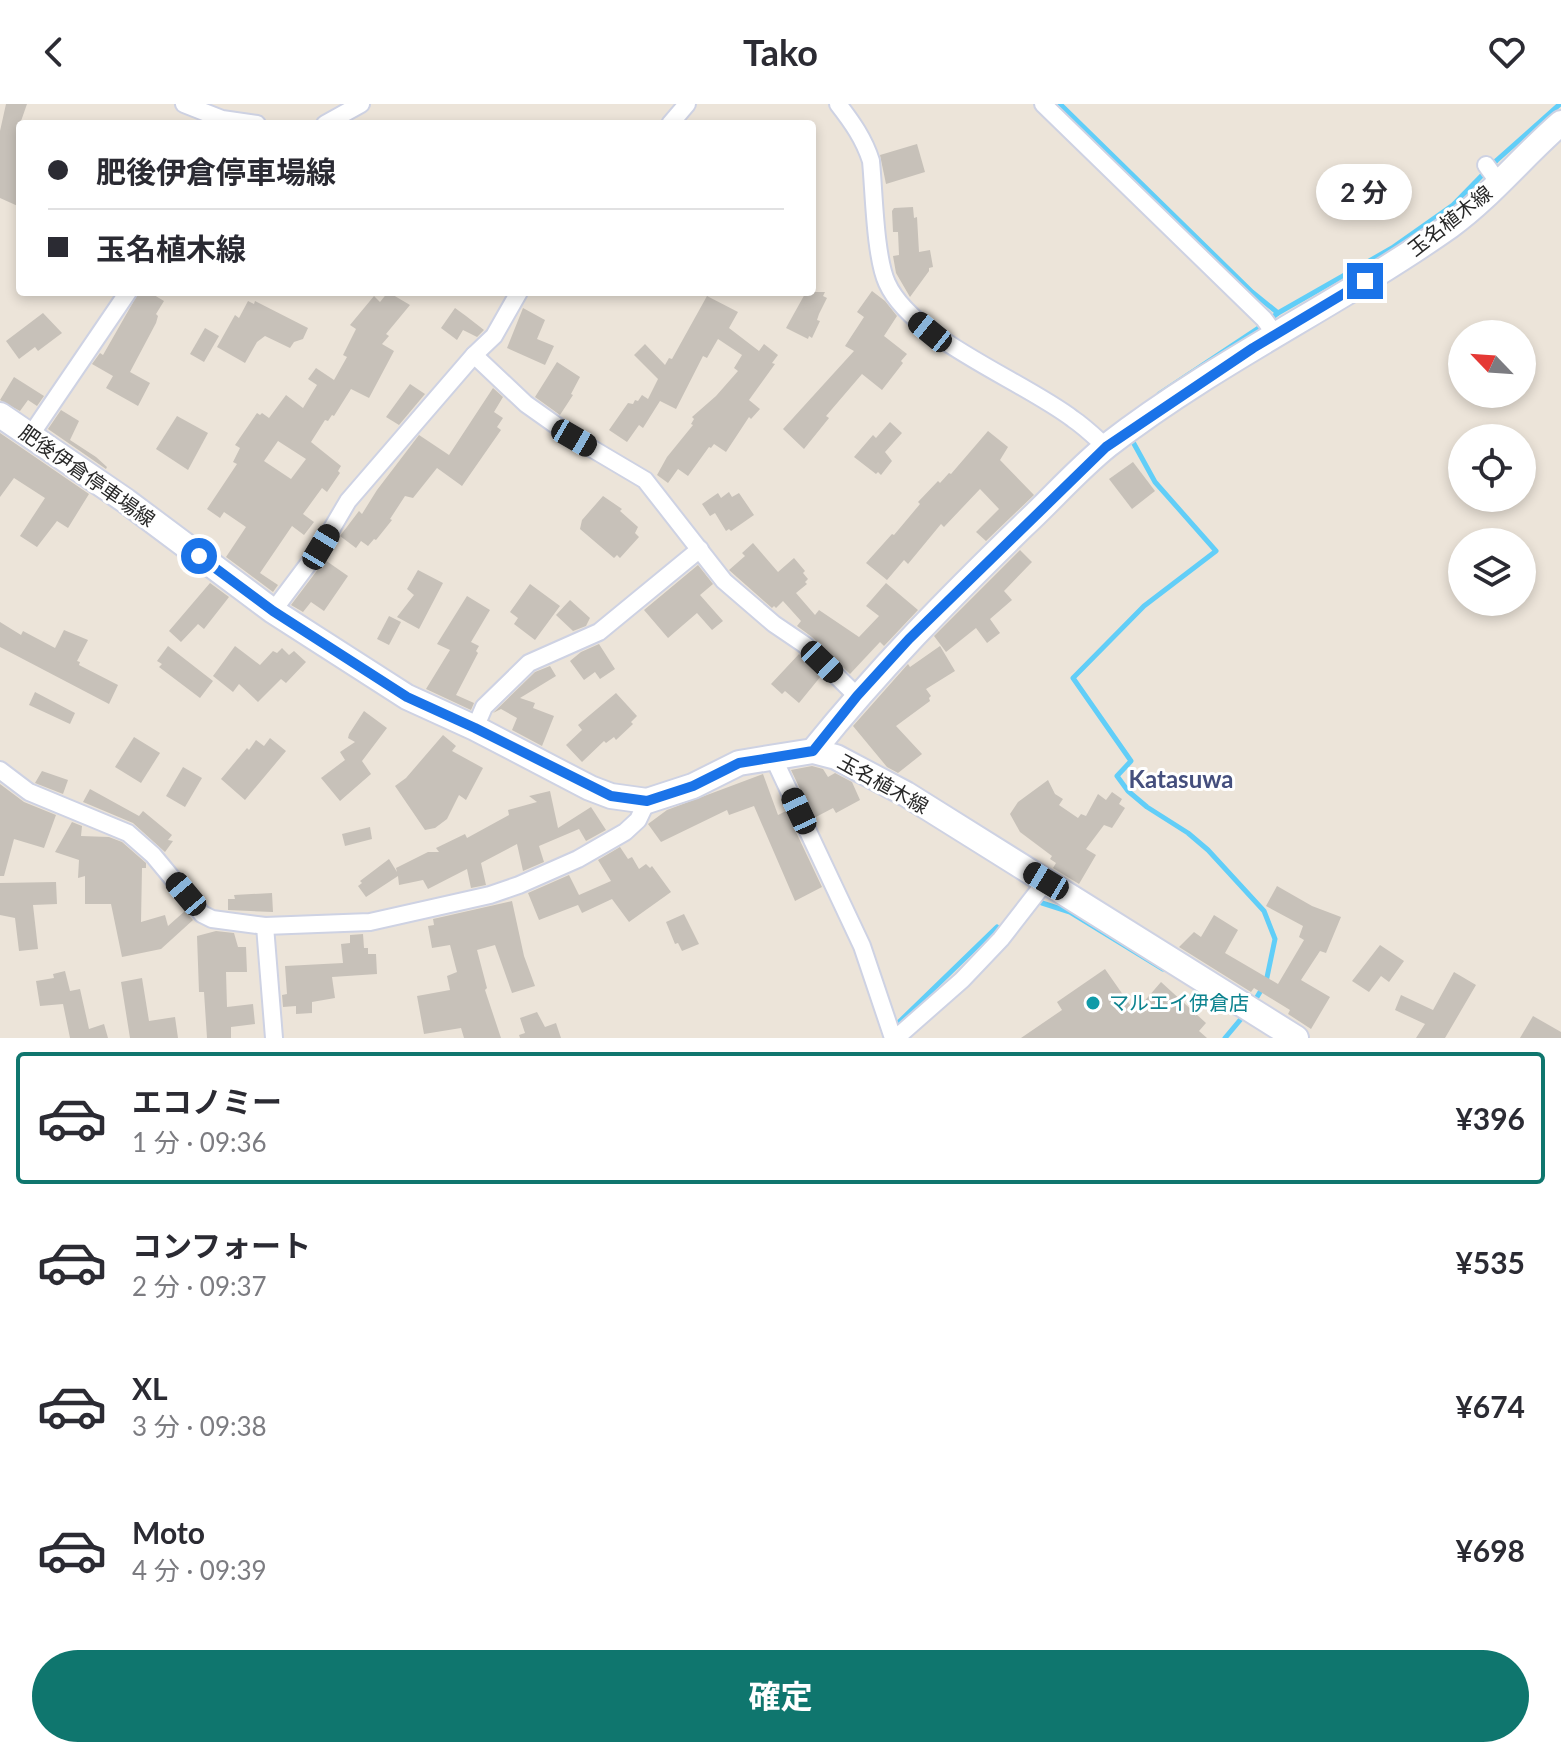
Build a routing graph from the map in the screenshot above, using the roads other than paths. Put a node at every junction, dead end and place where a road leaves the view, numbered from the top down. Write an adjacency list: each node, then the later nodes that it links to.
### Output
1 (184, 104): 6 (street)
2 (361, 104): 7 (street)
3 (687, 104): 8 (street)
4 (838, 104): 16 (street)
5 (1043, 104): 12 (street)
6 (217, 120)
7 (332, 120)
8 (673, 120)
9 (1561, 123): 12 (main road, 玉名植木線)
10 (125, 296): 15 (street)
11 (517, 296): 13 (street)
12 (1269, 327): 16 (main road, 玉名植木線)
13 (474, 355): 17 (street); 18 (street)
14 (0, 415): 15 (main road, 肥後伊倉停車場線)
15 (30, 436): 18 (main road, 肥後伊倉停車場線)
16 (1106, 447): 19 (main road, 玉名植木線)
17 (700, 549): 19 (street); 20 (street)
18 (273, 611): 20 (main road, 肥後伊倉停車場線)
19 (857, 696): 21 (main road, 玉名植木線)
20 (475, 728): 24 (main road, 肥後伊倉停車場線)
21 (813, 751): 22 (main road, 肥後伊倉停車場線); 25 (main road, 玉名植木線)
22 (773, 757): 24 (main road, 肥後伊倉停車場線); 28 (street)
23 (0, 770): 26 (street)
24 (647, 801): 26 (street)
25 (1046, 881): 28 (street); 29 (main road, 玉名植木線)
26 (265, 926): 27 (street)
27 (274, 1038)
28 (894, 1038)
29 (1296, 1038)

